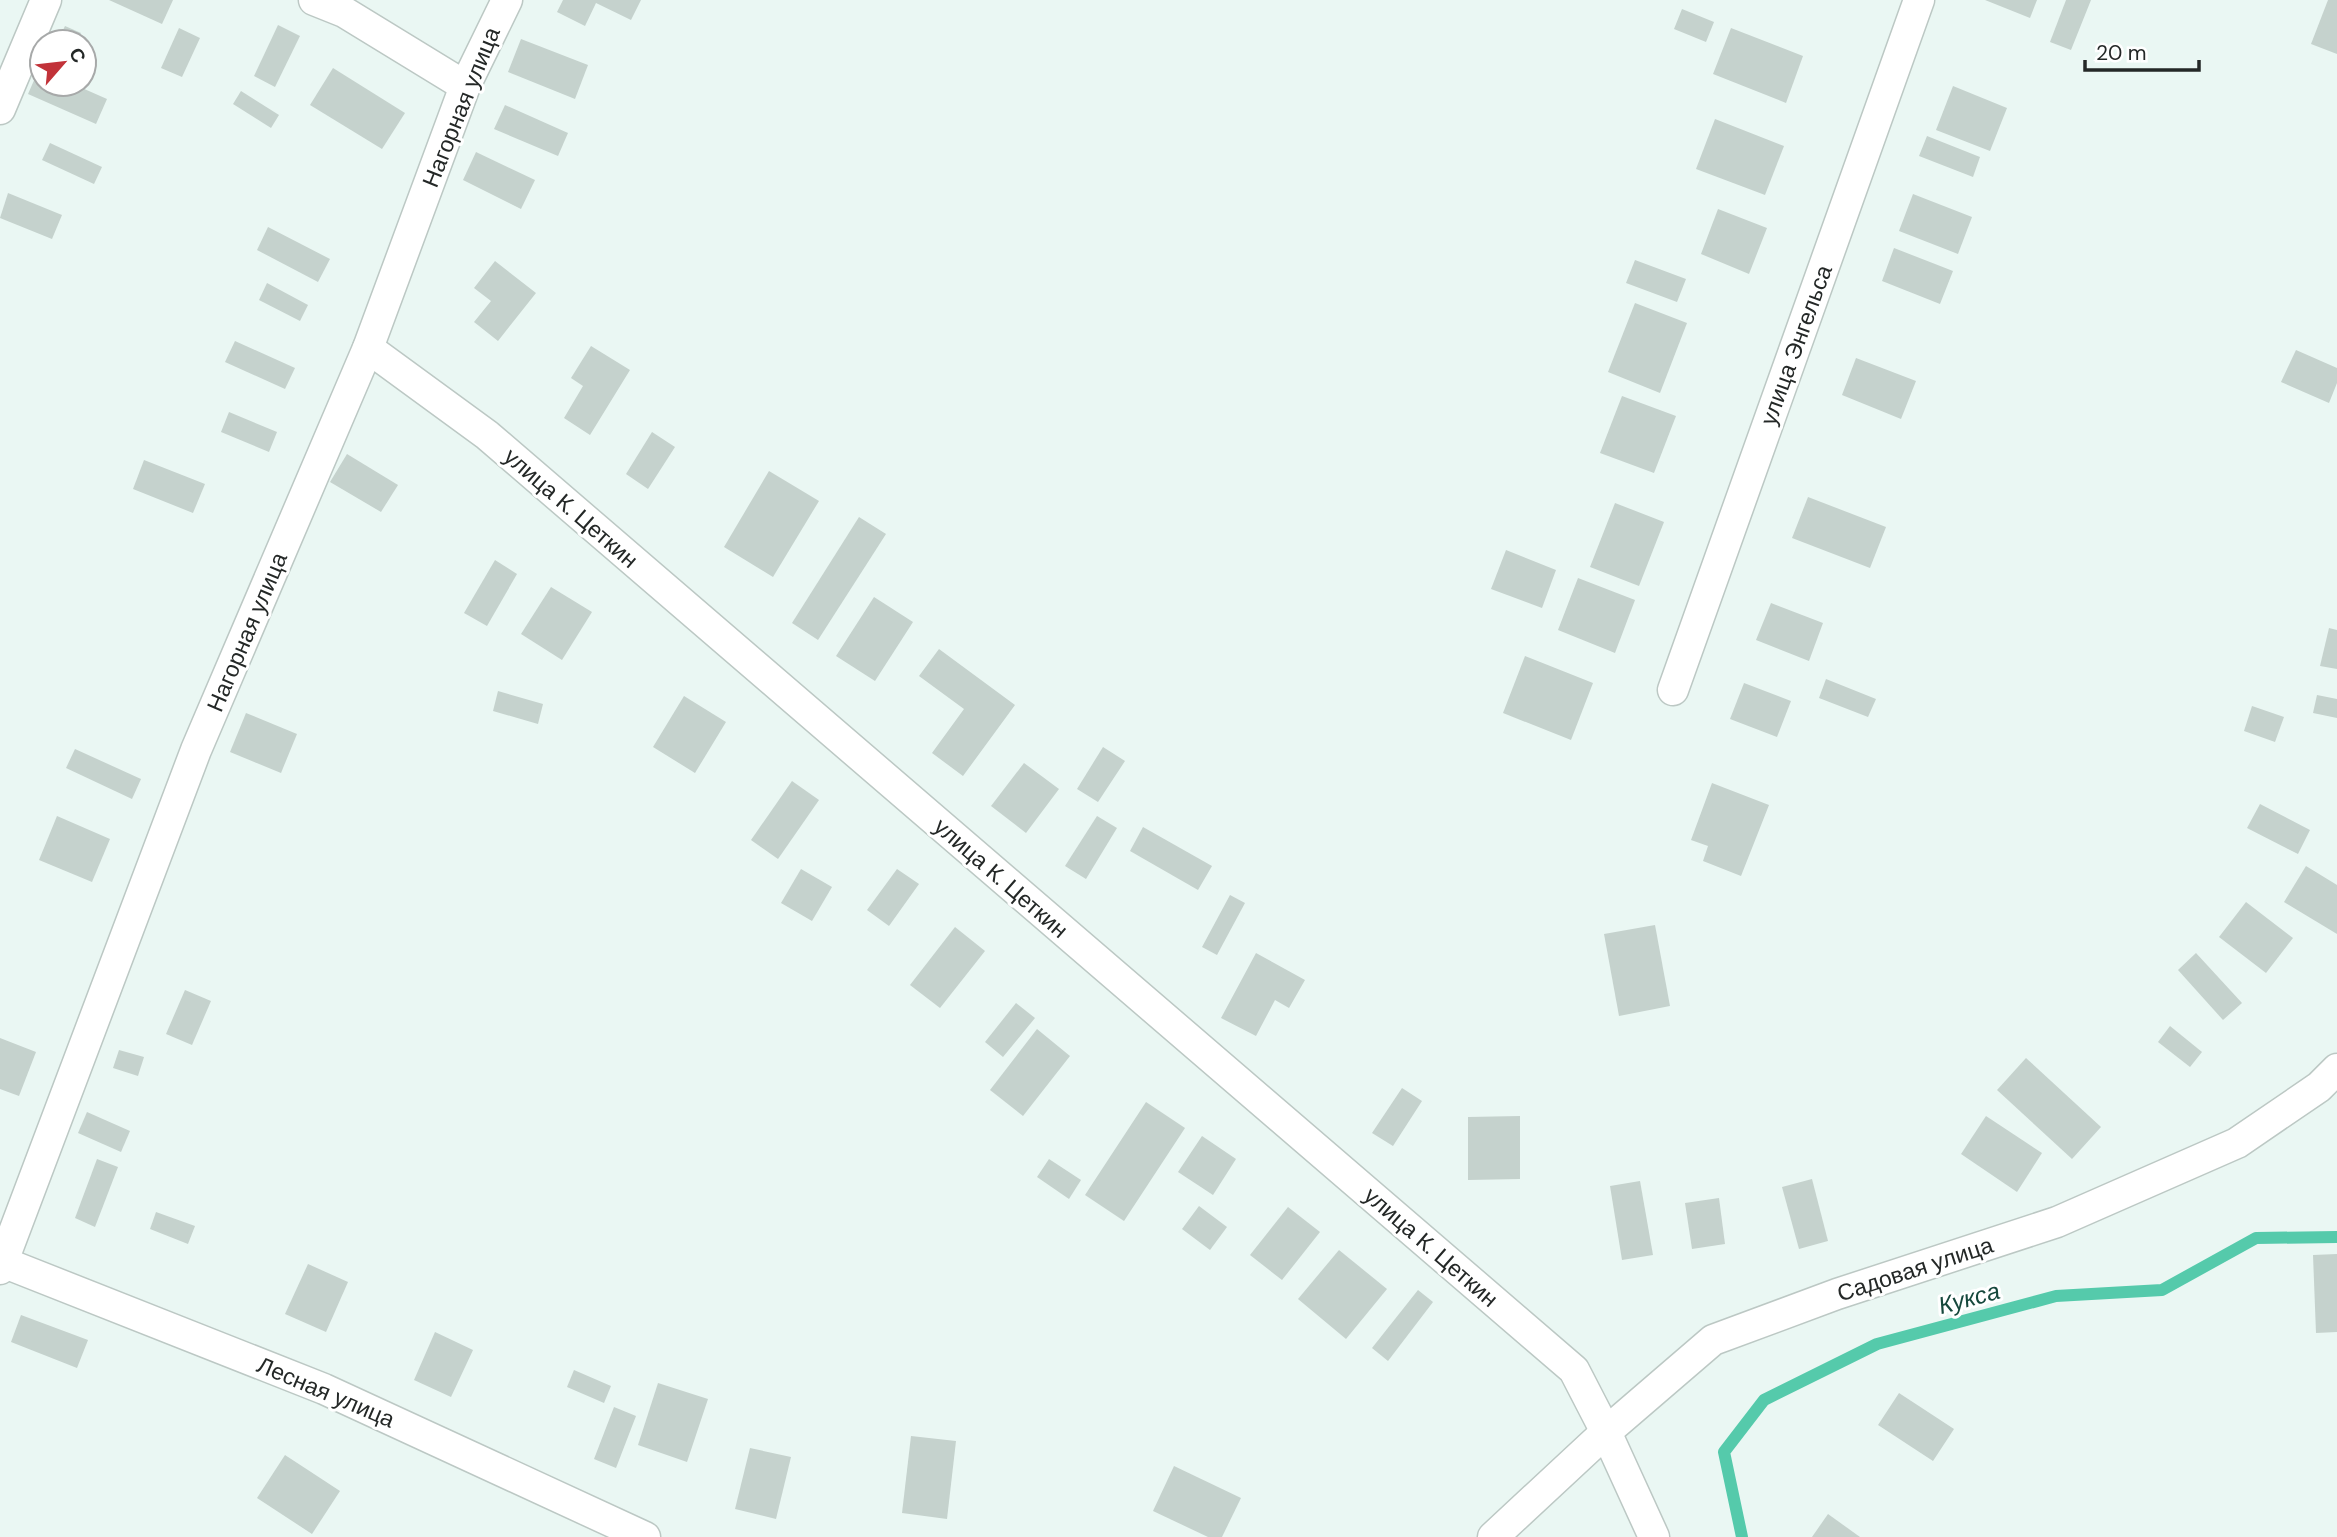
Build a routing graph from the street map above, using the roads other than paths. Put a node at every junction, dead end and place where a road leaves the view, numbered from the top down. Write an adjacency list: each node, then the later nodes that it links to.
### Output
1 (46, 0): 6 (street)
2 (314, 0): 5 (street)
3 (506, 0): 5 (street, Нагорная улица)
4 (1919, 0): 8 (street, улица Энгельса)
5 (465, 86): 7 (street, Нагорная улица)
6 (0, 109)
7 (368, 348): 10 (street, Нагорная улица); 11 (street, улица К. Цеткин)
8 (1673, 690)
9 (2337, 1069): 11 (street, Садовая улица)
10 (1, 1264): 12 (street, Лесная улица)
11 (1606, 1432): 13 (street); 14 (street)
12 (645, 1537)
13 (1493, 1537)
14 (1654, 1537)

